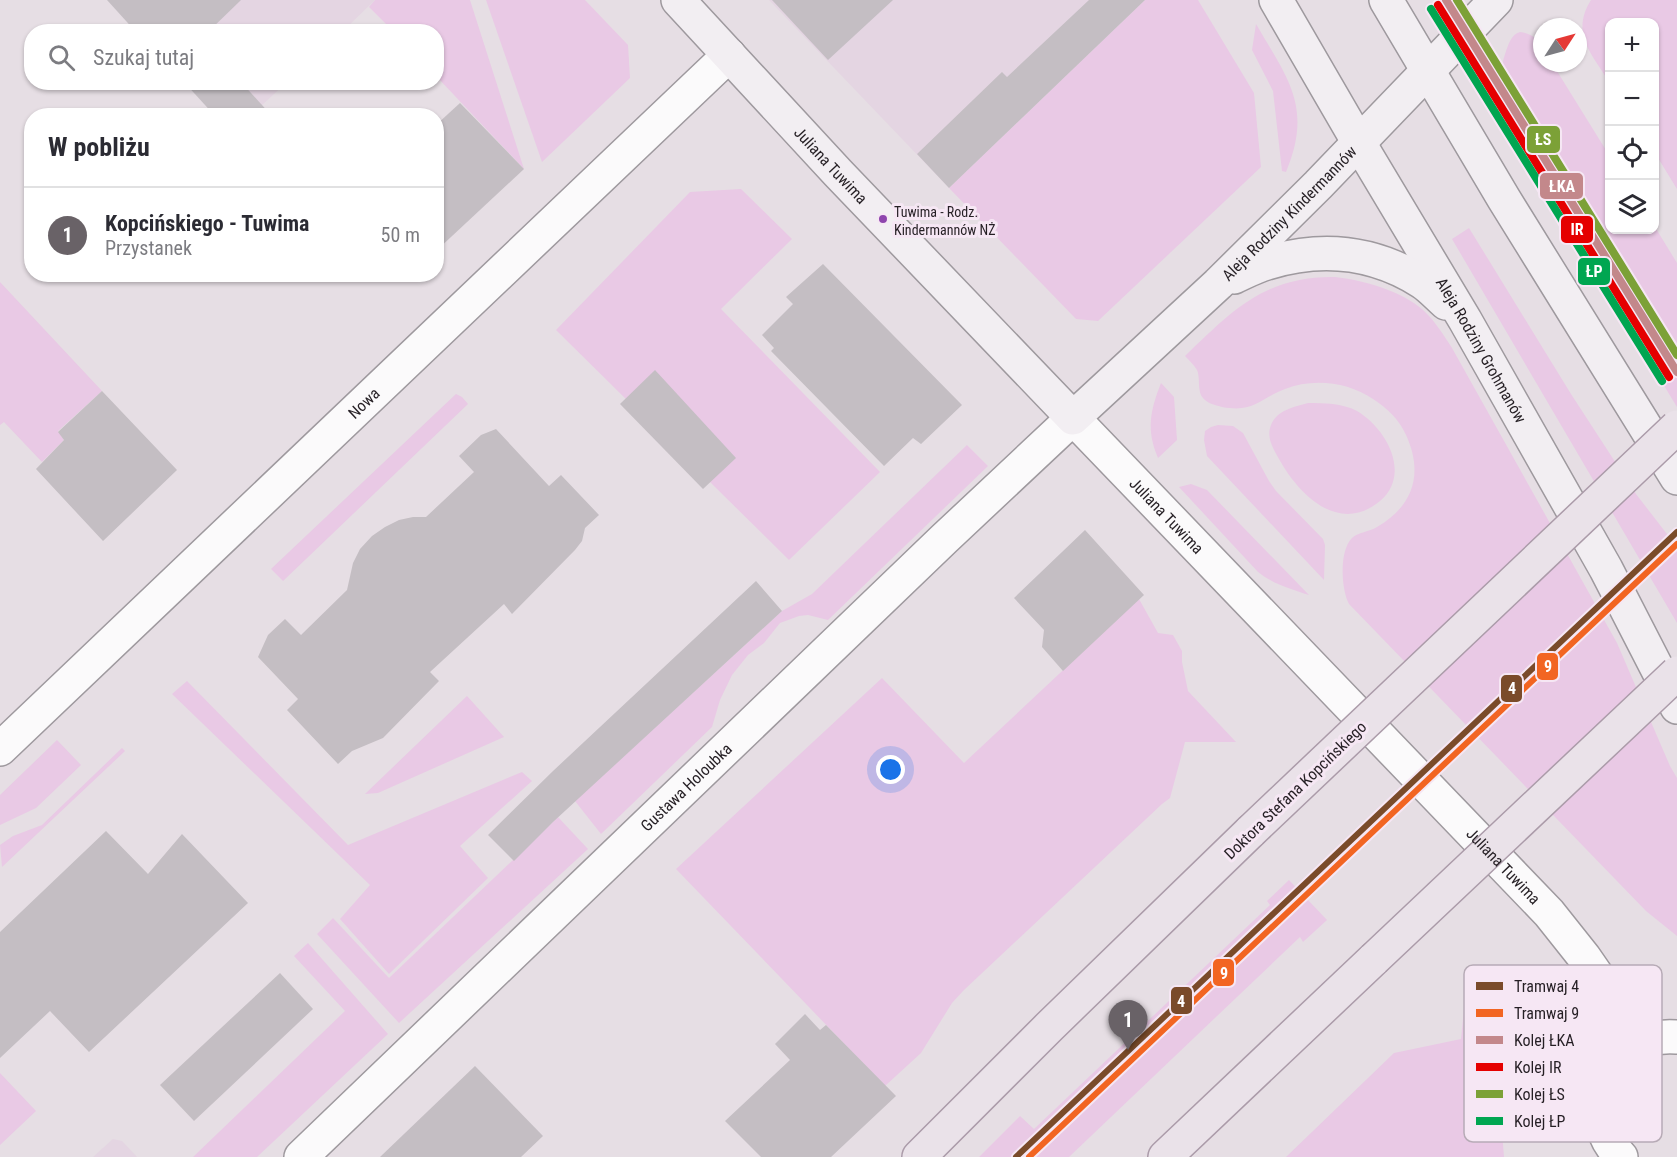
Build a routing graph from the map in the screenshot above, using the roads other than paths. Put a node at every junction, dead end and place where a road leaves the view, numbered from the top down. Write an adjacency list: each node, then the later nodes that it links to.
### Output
1 (678, 0): 5 (main road, Juliana Tuwima)
2 (1276, 0): 7 (main road, Aleja Rodziny Grohmanów)
3 (1386, 0): 6 (main road)
4 (1496, 0): 6 (main road, Aleja Rodziny Kindermannów)
5 (729, 55): 10 (main road, Juliana Tuwima); 15 (street, Nowa)
6 (1428, 71): 7 (main road, Aleja Rodziny Kindermannów); 12 (main road)
7 (1359, 143): 8 (main road, Aleja Rodziny Kindermannów); 9 (main road, Aleja Rodziny Grohmanów)
8 (1218, 284): 9 (main road); 10 (main road, Aleja Rodziny Kindermannów)
9 (1465, 320): 14 (main road, Aleja Rodziny Grohmanów)
10 (1074, 418): 16 (street, Juliana Tuwima); 20 (street, Gustawa Holoubka)
11 (1677, 427): 21 (main road, Doktora Stefana Kopcińskiego, bridge)
12 (1677, 478)
13 (1677, 673): 22 (main road, bridge)
14 (1677, 707)
15 (0, 749)
16 (1590, 965)
17 (1677, 1037): 18 (street)
18 (1662, 1038)
19 (1611, 1142): 23 (street)
20 (301, 1157)
21 (919, 1157)
22 (1165, 1157)
23 (1622, 1157)

